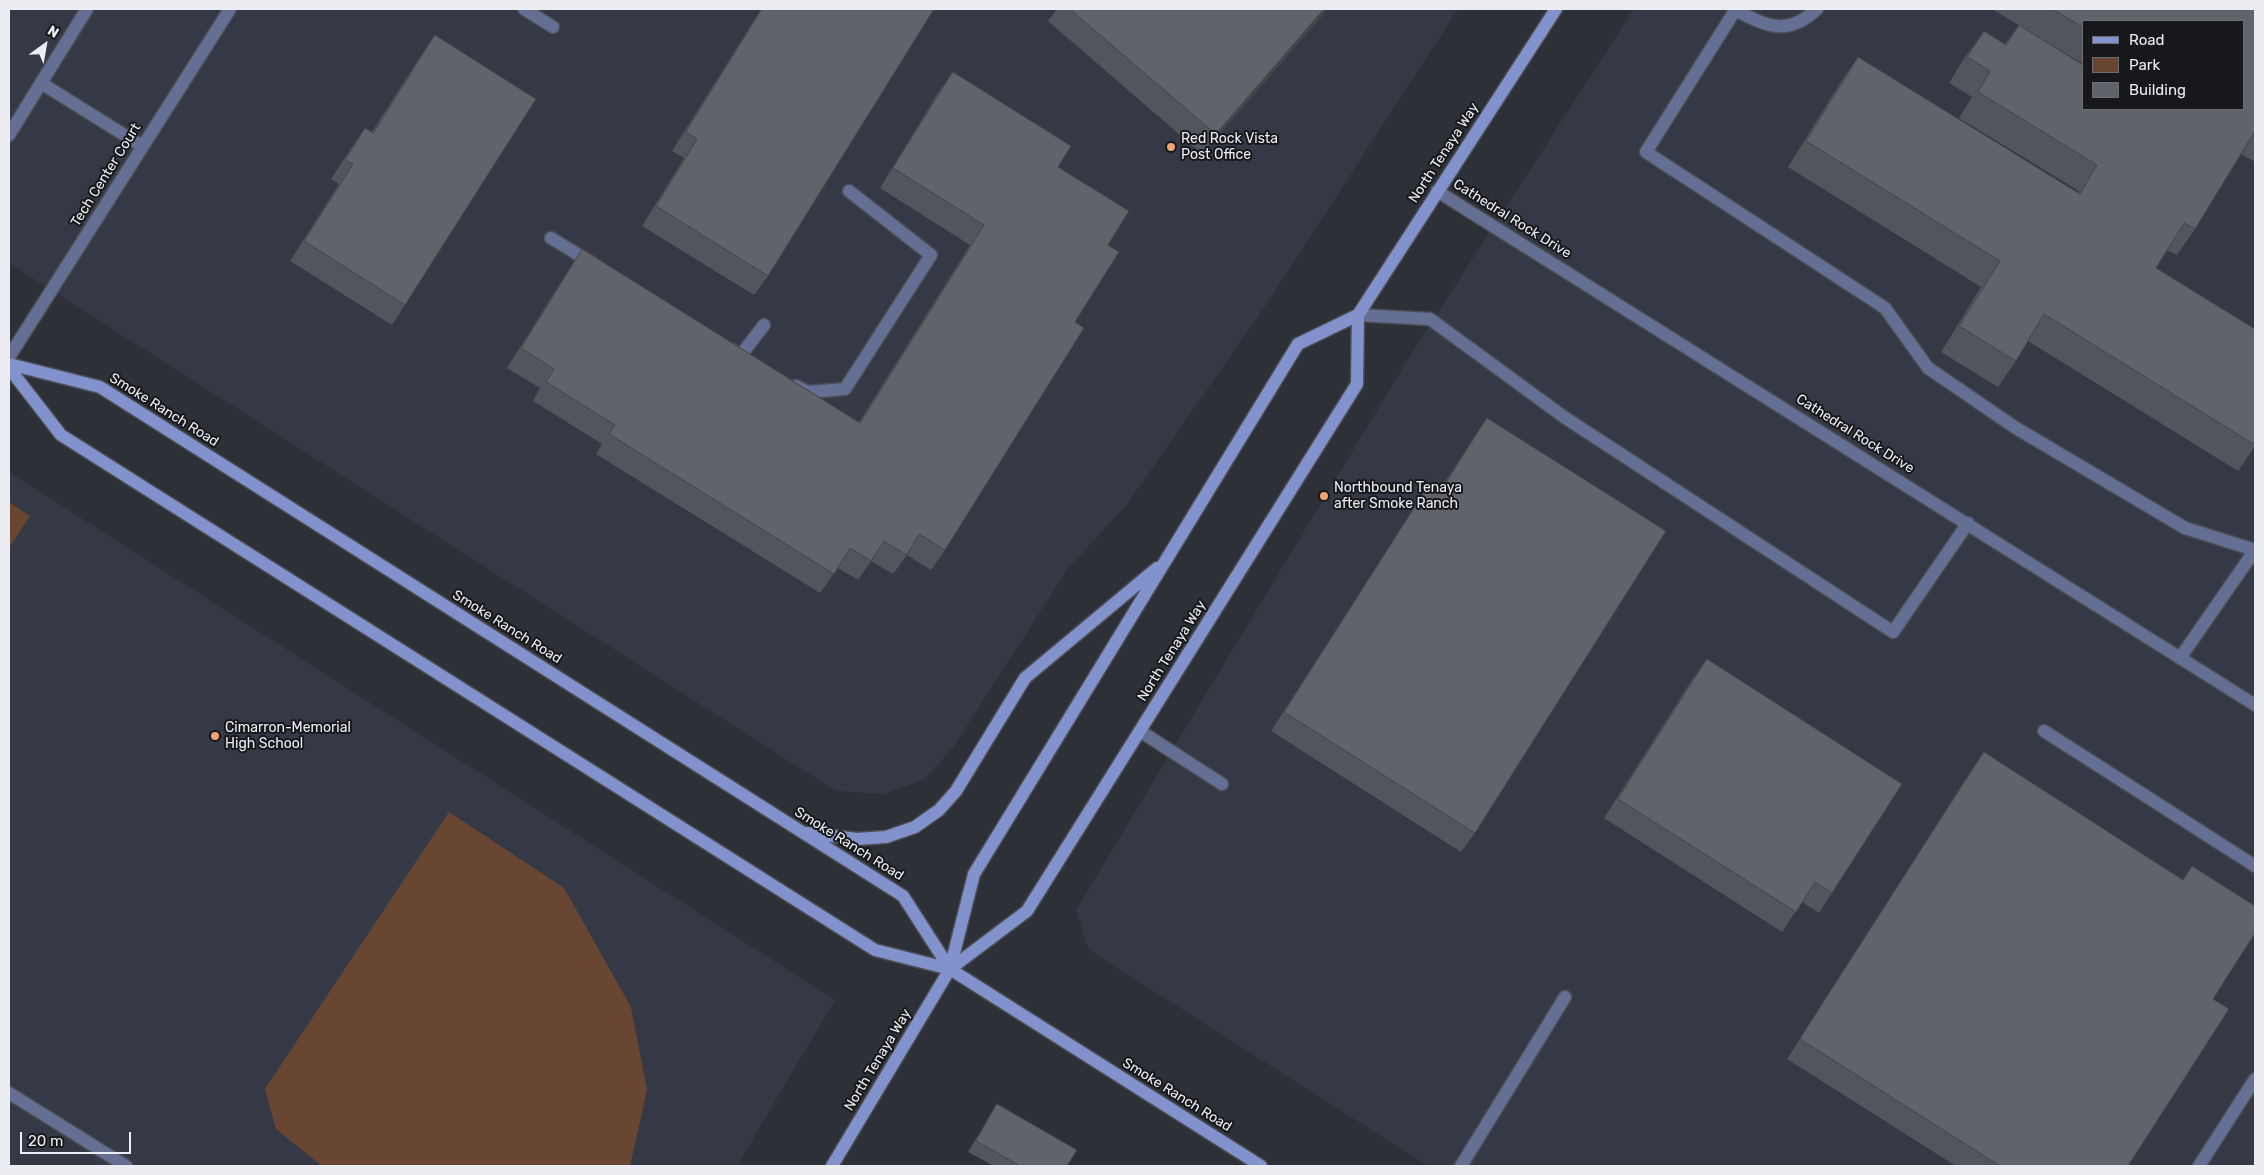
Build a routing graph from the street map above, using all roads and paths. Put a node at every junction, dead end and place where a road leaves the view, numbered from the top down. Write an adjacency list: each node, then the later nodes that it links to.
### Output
1 (87, 9): 8 (street)
2 (230, 9): 10 (street, Tech Center Court)
3 (524, 9): 7 (street)
4 (1556, 9): 12 (main road, North Tenaya Way)
5 (1817, 9): 6 (street)
6 (1736, 10): 23 (street)
7 (553, 27)
8 (41, 82): 9 (street); 10 (street)
9 (9, 135)
10 (142, 146): 18 (street, Tech Center Court)
11 (849, 191): 21 (street)
12 (1438, 191): 15 (main road, North Tenaya Way); 22 (street, Cathedral Rock Drive)
13 (551, 238): 14 (street)
14 (600, 269)
15 (1358, 315): 22 (street); 24 (main road, North Tenaya Way); 27 (main road, North Tenaya Way)
16 (764, 325): 17 (street)
17 (724, 345)
18 (9, 357)
19 (9, 364): 30 (main road, Smoke Ranch Road)
20 (9, 368): 32 (main road, Smoke Ranch Road)
21 (783, 378)
22 (1968, 523): 25 (street, Cathedral Rock Drive)
23 (2255, 550): 25 (street)
24 (1165, 561): 30 (main road); 32 (main road, North Tenaya Way)
25 (2180, 658): 26 (street, Cathedral Rock Drive)
26 (2255, 705)
27 (1140, 731): 29 (street); 32 (main road, North Tenaya Way)
28 (2044, 731): 31 (street)
29 (1222, 784)
30 (802, 832): 32 (main road, Smoke Ranch Road)
31 (2255, 866)
32 (950, 969): 37 (main road, North Tenaya Way); 38 (main road, Smoke Ranch Road)
33 (1565, 997): 39 (street)
34 (2255, 1079): 40 (street)
35 (9, 1092): 36 (street)
36 (126, 1166)
37 (832, 1166)
38 (1261, 1166)
39 (1460, 1166)
40 (2199, 1166)

